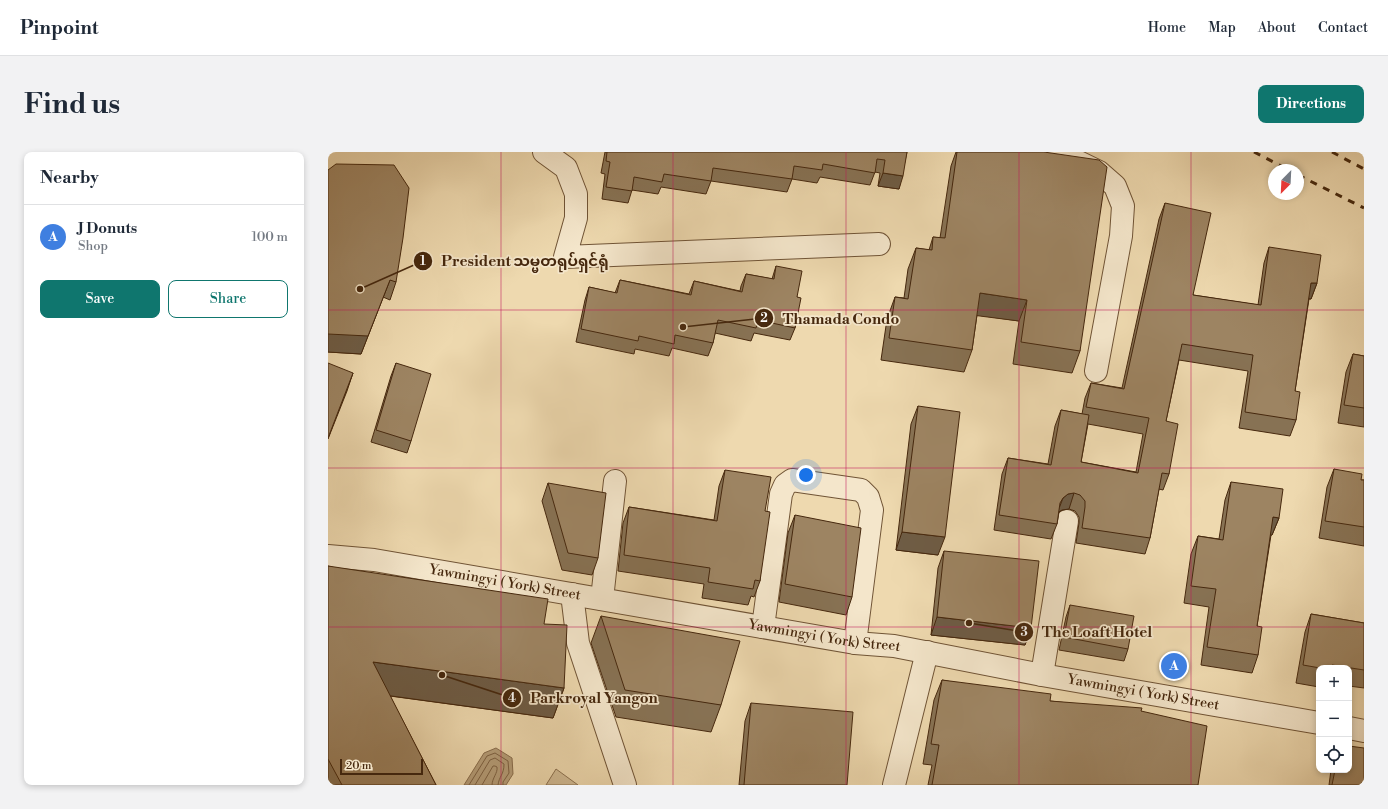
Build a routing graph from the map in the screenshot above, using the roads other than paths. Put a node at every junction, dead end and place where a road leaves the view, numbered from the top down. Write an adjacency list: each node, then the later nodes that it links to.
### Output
1 (544, 152): 3 (street)
2 (1058, 152): 4 (street)
3 (879, 244)
4 (1096, 371)
5 (615, 481): 9 (street)
6 (1067, 521): 13 (street)
7 (328, 556): 8 (street, Yawmingyi ( York) Street)
8 (572, 594): 9 (street, Yawmingyi ( York) Street); 17 (street)
9 (602, 599): 10 (street, Yawmingyi ( York) Street)
10 (763, 627): 11 (street, Yawmingyi ( York) Street); 11 (street)
11 (855, 643): 12 (street, Yawmingyi ( York) Street)
12 (927, 652): 13 (street, Yawmingyi ( York) Street); 18 (street)
13 (1042, 675): 14 (street, Yawmingyi ( York) Street)
14 (1316, 722)
15 (1352, 729): 16 (street)
16 (1364, 731)
17 (625, 785)
18 (894, 785)

